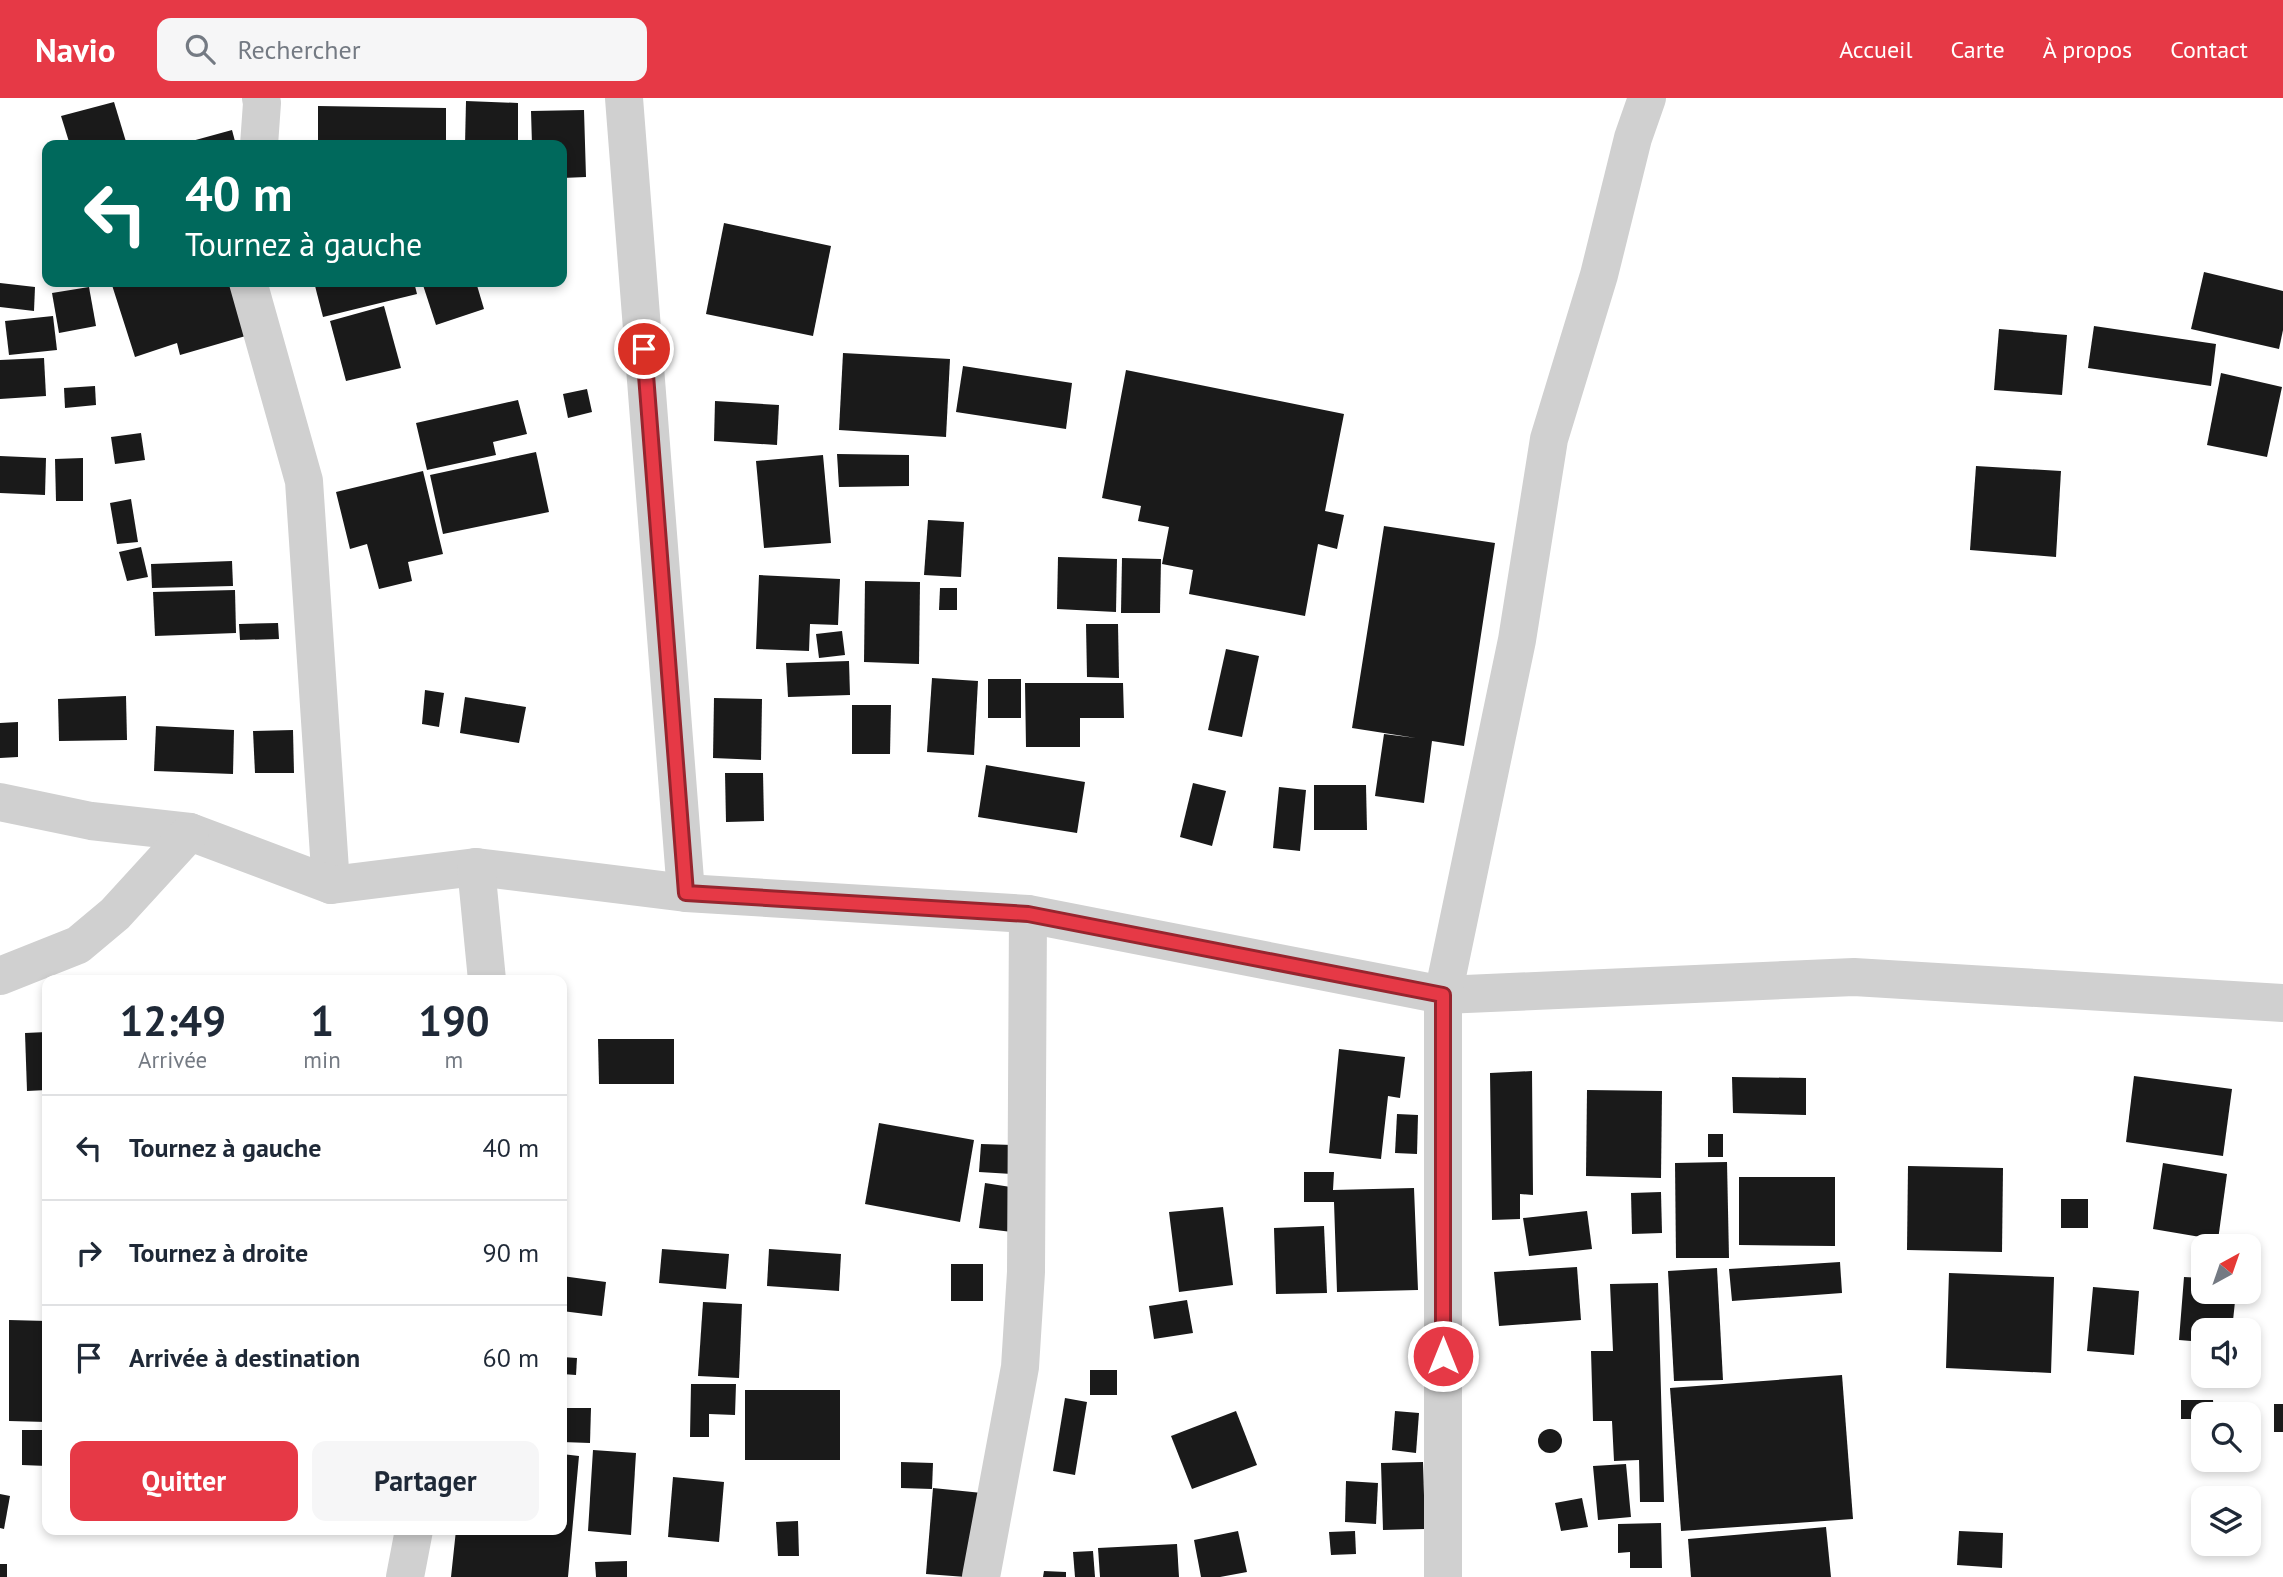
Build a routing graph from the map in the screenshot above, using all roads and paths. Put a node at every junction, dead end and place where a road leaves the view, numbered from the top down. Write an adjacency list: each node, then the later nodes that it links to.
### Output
1 (261, 98): 4 (street)
2 (624, 98): 10 (street)
3 (1647, 98): 14 (street)
4 (259, 140)
5 (249, 287): 9 (street)
6 (0, 802): 7 (street)
7 (190, 832): 9 (street); 13 (street)
8 (476, 867): 9 (street); 10 (street); 12 (street)
9 (331, 885)
10 (686, 893): 11 (street)
11 (1028, 914): 14 (street); 18 (street)
12 (487, 975)
13 (0, 976)
14 (1443, 995): 15 (street); 19 (street)
15 (2283, 1003)
16 (413, 1535): 17 (street)
17 (405, 1577)
18 (981, 1577)
19 (1443, 1577)

